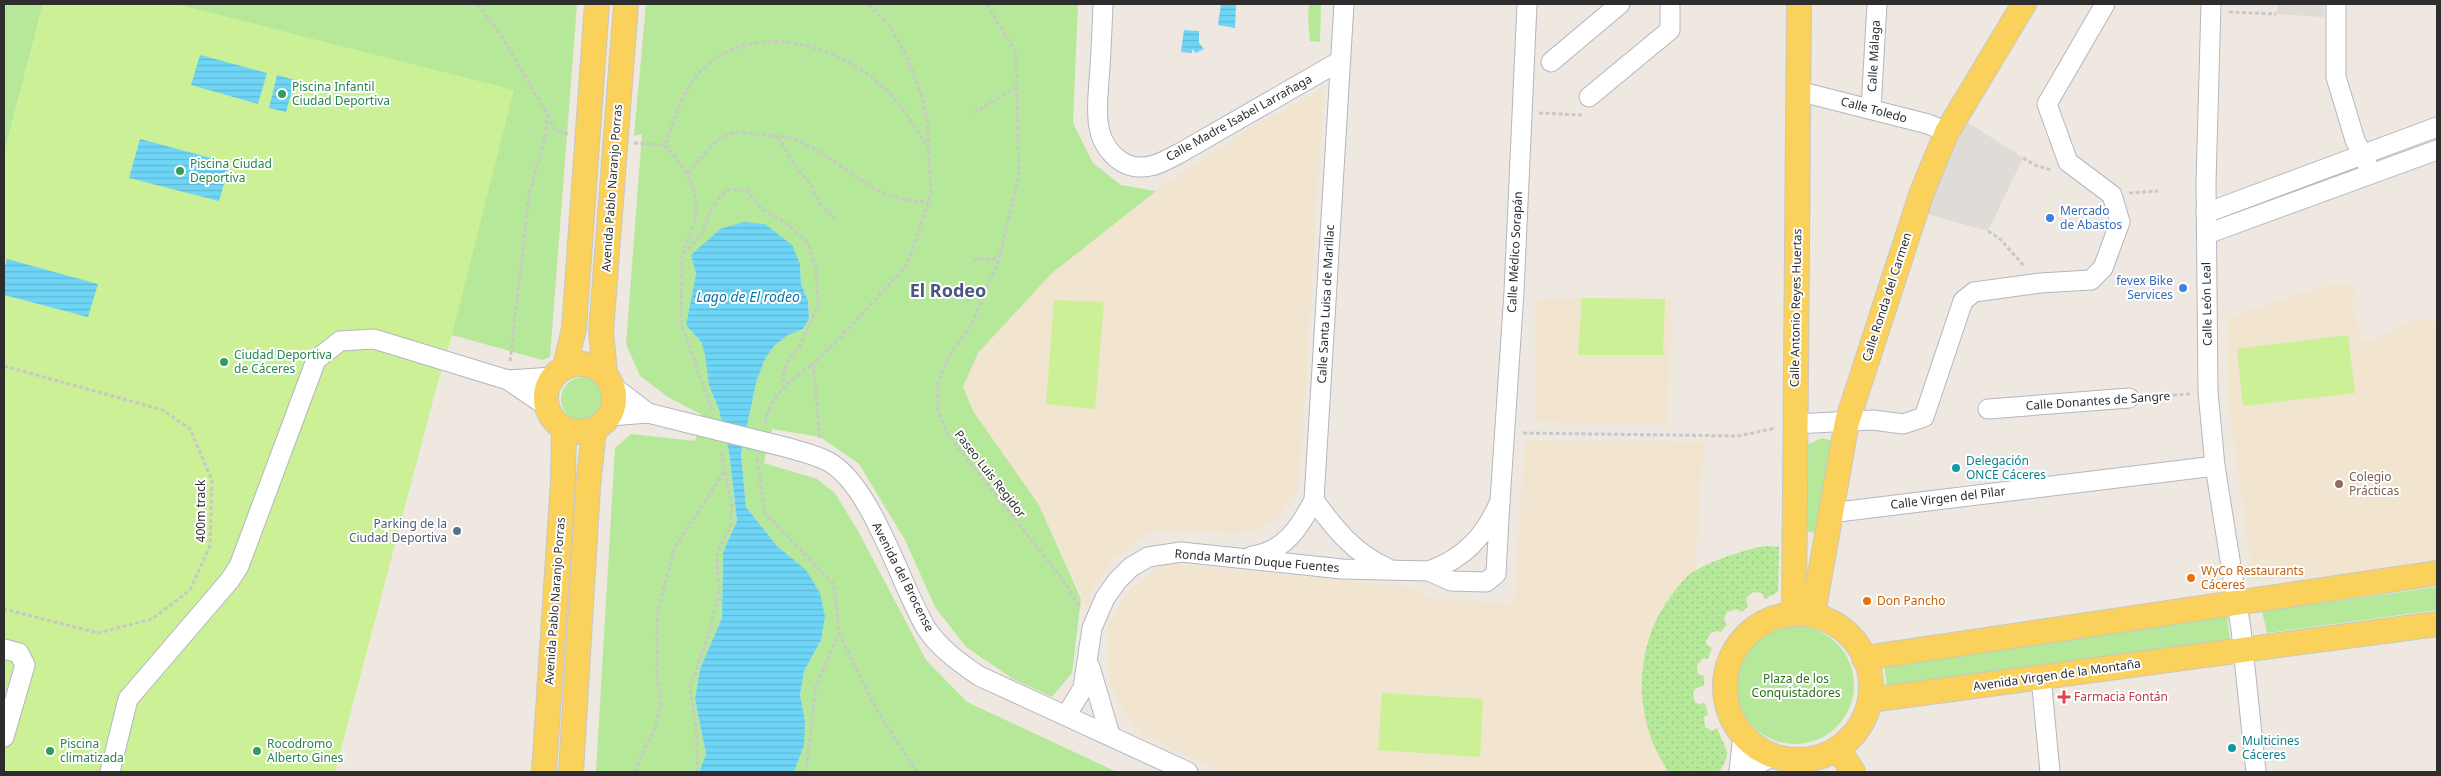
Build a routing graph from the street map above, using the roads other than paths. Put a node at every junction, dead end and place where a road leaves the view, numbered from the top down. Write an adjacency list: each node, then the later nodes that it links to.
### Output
1 (597, 4): 26 (main road)
2 (626, 4): 28 (main road, Avenida Pablo Naranjo Porras)
3 (1103, 4): 14 (street, Calle Madre Isabel Larrañaga)
4 (1344, 4): 14 (street, Calle Santa Luisa de Marillac)
5 (1526, 4): 39 (street, Calle Médico Sorapán)
6 (1620, 4): 15 (street)
7 (1670, 4): 17 (street)
8 (1799, 4): 16 (main road, Calle Antonio Reyes Huertas)
9 (1877, 4): 18 (street, Calle Málaga)
10 (2024, 4): 19 (main road, Calle Ronda del Carmen)
11 (2104, 4): 33 (street)
12 (2336, 4): 22 (street)
13 (2211, 7): 24 (street, Calle León Leal)
14 (1340, 61): 38 (street, Calle Santa Luisa de Marillac)
15 (1551, 62)
16 (1798, 91): 18 (street, Calle Toledo); 35 (main road, Calle Antonio Reyes Huertas)
17 (1588, 106)
18 (1871, 109): 19 (street, Calle Toledo)
19 (1957, 123): 33 (main road, Calle Ronda del Carmen)
20 (2437, 127): 22 (street)
21 (2437, 150): 23 (street)
22 (2362, 155): 23 (street); 24 (street)
23 (2372, 174): 25 (street)
24 (2206, 213): 25 (street, Calle León Leal)
25 (2207, 234): 37 (street, Calle León Leal)
26 (559, 372): 27 (street); 28 (main road); 30 (main road)
27 (508, 380): 30 (street); 61 (street)
28 (609, 380): 32 (street, Avenida del Brocense); 34 (main road)
29 (2129, 398): 31 (street, Calle Donantes de Sangre)
30 (546, 406): 36 (main road)
31 (1988, 409)
32 (648, 412): 34 (street, Avenida del Brocense); 55 (street, Avenida del Brocense, bridge)
33 (1847, 422): 35 (street); 40 (main road, Calle Ronda del Carmen)
34 (602, 423): 36 (main road); 63 (main road, Avenida Pablo Naranjo Porras)
35 (1794, 424): 47 (main road, Calle Antonio Reyes Huertas)
36 (564, 429): 62 (main road, Avenida Pablo Naranjo Porras)
37 (2215, 466): 40 (street, Calle Virgen del Pilar); 46 (street, Calle León Leal)
38 (1314, 500): 41 (street, Calle Santa Luisa de Marillac); 42 (street, Ronda Martín Duque Fuentes)
39 (1500, 501): 43 (street, Calle Médico Sorapán); 45 (street, Calle Médico Sorapán)
40 (1830, 513): 47 (main road, Calle Ronda del Carmen)
41 (1235, 557): 42 (street, Ronda Martín Duque Fuentes); 52 (street, Ronda Martín Duque Fuentes)
42 (1390, 570): 43 (street, Ronda Martín Duque Fuentes)
43 (1429, 571): 45 (street, Ronda Martín Duque Fuentes)
44 (2437, 573): 46 (main road)
45 (1486, 582)
46 (2236, 602): 50 (street); 51 (main road)
47 (1804, 613): 51 (main road); 57 (main road)
48 (2437, 624): 50 (main road, Avenida Virgen de la Montaña)
49 (4, 649): 58 (street)
50 (2243, 650): 53 (main road, Avenida Virgen de la Montaña); 69 (street)
51 (1864, 658): 54 (main road)
52 (1088, 661): 55 (street); 56 (street, Ronda Martín Duque Fuentes)
53 (2041, 677): 54 (main road, Avenida Virgen de la Montaña); 68 (street)
54 (1870, 700): 59 (main road)
55 (1066, 716): 56 (street, Avenida del Brocense)
56 (1110, 735): 64 (street, Avenida del Brocense)
57 (1743, 735): 60 (main road); 65 (street)
58 (4, 737)
59 (1839, 750): 60 (main road); 67 (main road)
60 (1781, 763): 66 (street)
61 (110, 772)
62 (544, 772)
63 (571, 772)
64 (1188, 772)
65 (1738, 772)
66 (1744, 772)
67 (1853, 772)
68 (2050, 772)
69 (2256, 772)

